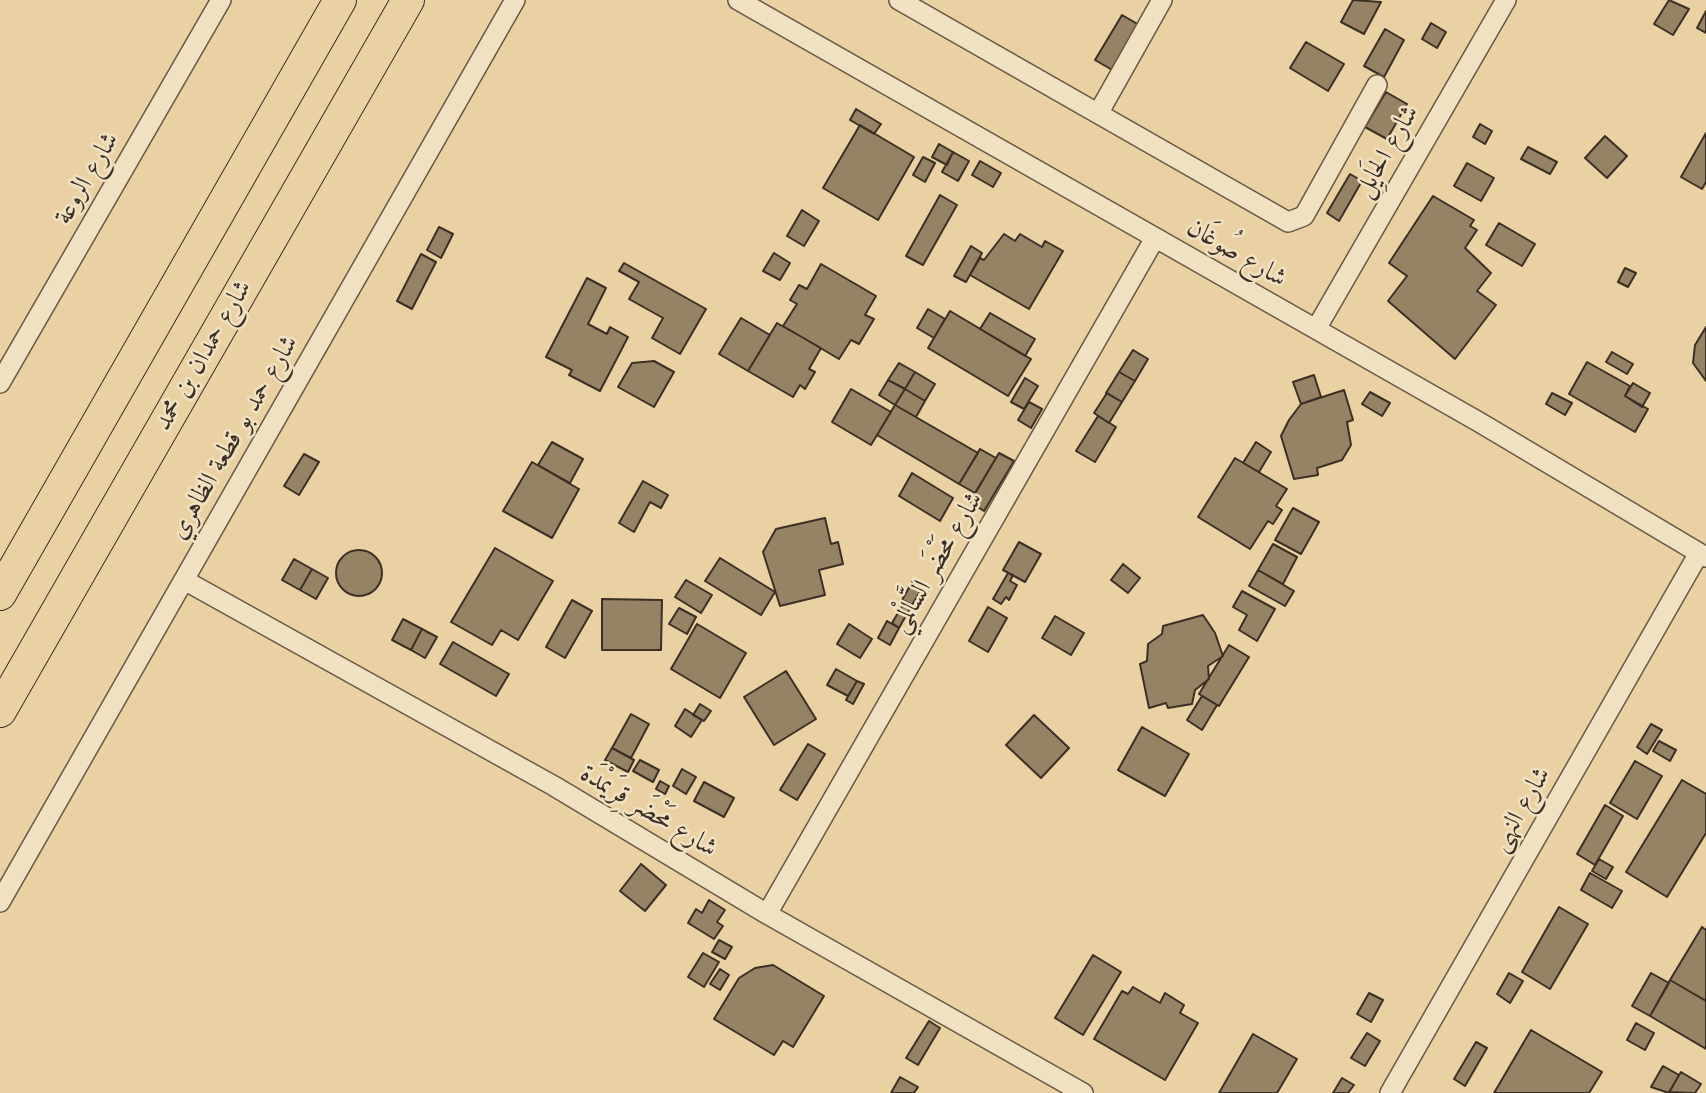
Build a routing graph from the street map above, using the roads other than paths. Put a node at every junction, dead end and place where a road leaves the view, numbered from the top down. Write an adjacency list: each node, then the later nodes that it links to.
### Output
1 (221, 0): 13 (street, شارع الروعة)
2 (340, 0): 16 (main road)
3 (408, 0): 17 (main road, شارع حمدان بن محمد)
4 (515, 0): 15 (street, شارع حمد بو قطعة الظاهري)
5 (738, 0): 11 (street, شارع صُوغَان)
6 (899, 0): 10 (street)
7 (1162, 0): 10 (street)
8 (1506, 0): 12 (street, شارع الحَايِل)
9 (1377, 85): 10 (street)
10 (1099, 112)
11 (1155, 238): 12 (street, شارع صُوغَان); 19 (street, شارع مَحْضَر السَّالْمي)
12 (1316, 329): 14 (street, شارع صُوغَان)
13 (0, 383)
14 (1702, 555): 21 (street, شارع النهى)
15 (184, 580): 18 (street, شارع حمد بو قطعة الظاهري); 19 (street, شارع مَحْضَر قِرَيمْدَة)
16 (0, 594)
17 (0, 711)
18 (0, 902)
19 (767, 914): 20 (street, شارع مَحْضَر قِرَيمْدَة)
20 (1083, 1093)
21 (1390, 1093)

